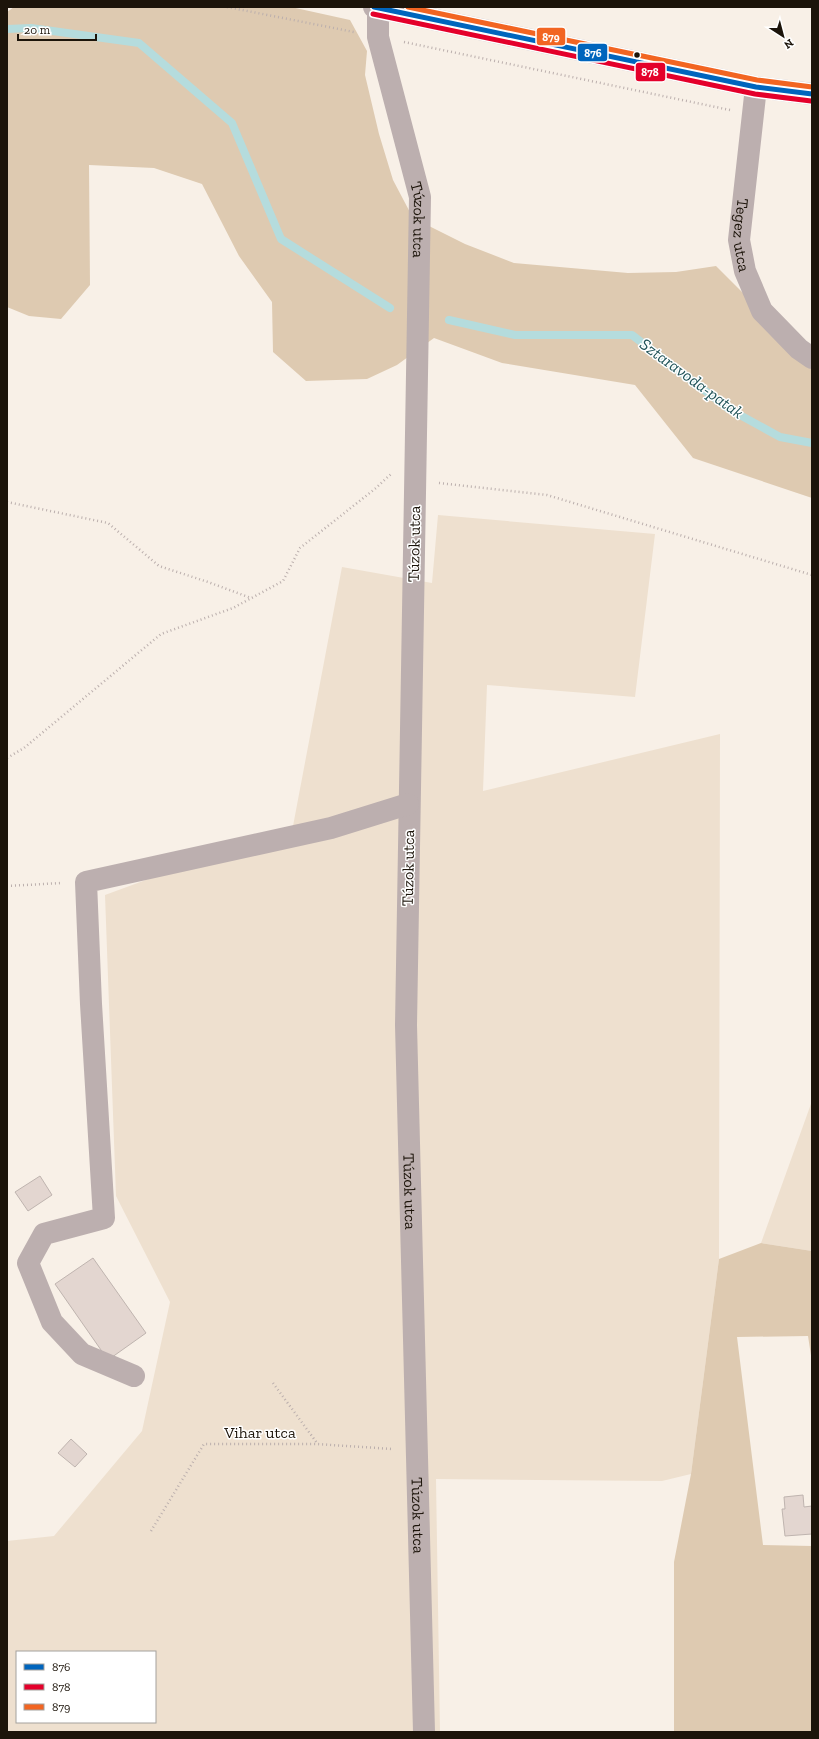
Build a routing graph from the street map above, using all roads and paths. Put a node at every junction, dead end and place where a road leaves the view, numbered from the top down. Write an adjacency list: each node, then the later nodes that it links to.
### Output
1 (227, 7): 3 (path)
2 (376, 8): 3 (street, Túzok utca); 4 (street)
3 (378, 37): 6 (path); 8 (street, Túzok utca)
4 (756, 87): 5 (street); 6 (street, Tegez utca)
5 (812, 94)
6 (753, 115): 7 (street, Tegez utca)
7 (812, 358)
8 (415, 449): 9 (street, Túzok utca); 12 (path)
9 (415, 480): 11 (path); 14 (street, Túzok utca)
10 (7, 502): 12 (path)
11 (812, 575)
12 (251, 598): 13 (path)
13 (7, 758)
14 (408, 804): 15 (street); 20 (street, Túzok utca)
15 (86, 882): 16 (path); 17 (street)
16 (7, 886)
17 (134, 1376)
18 (273, 1383): 19 (path)
19 (317, 1444): 20 (path, Vihar utca); 21 (path, Vihar utca)
20 (417, 1450): 22 (street, Túzok utca)
21 (151, 1531)
22 (424, 1732)

